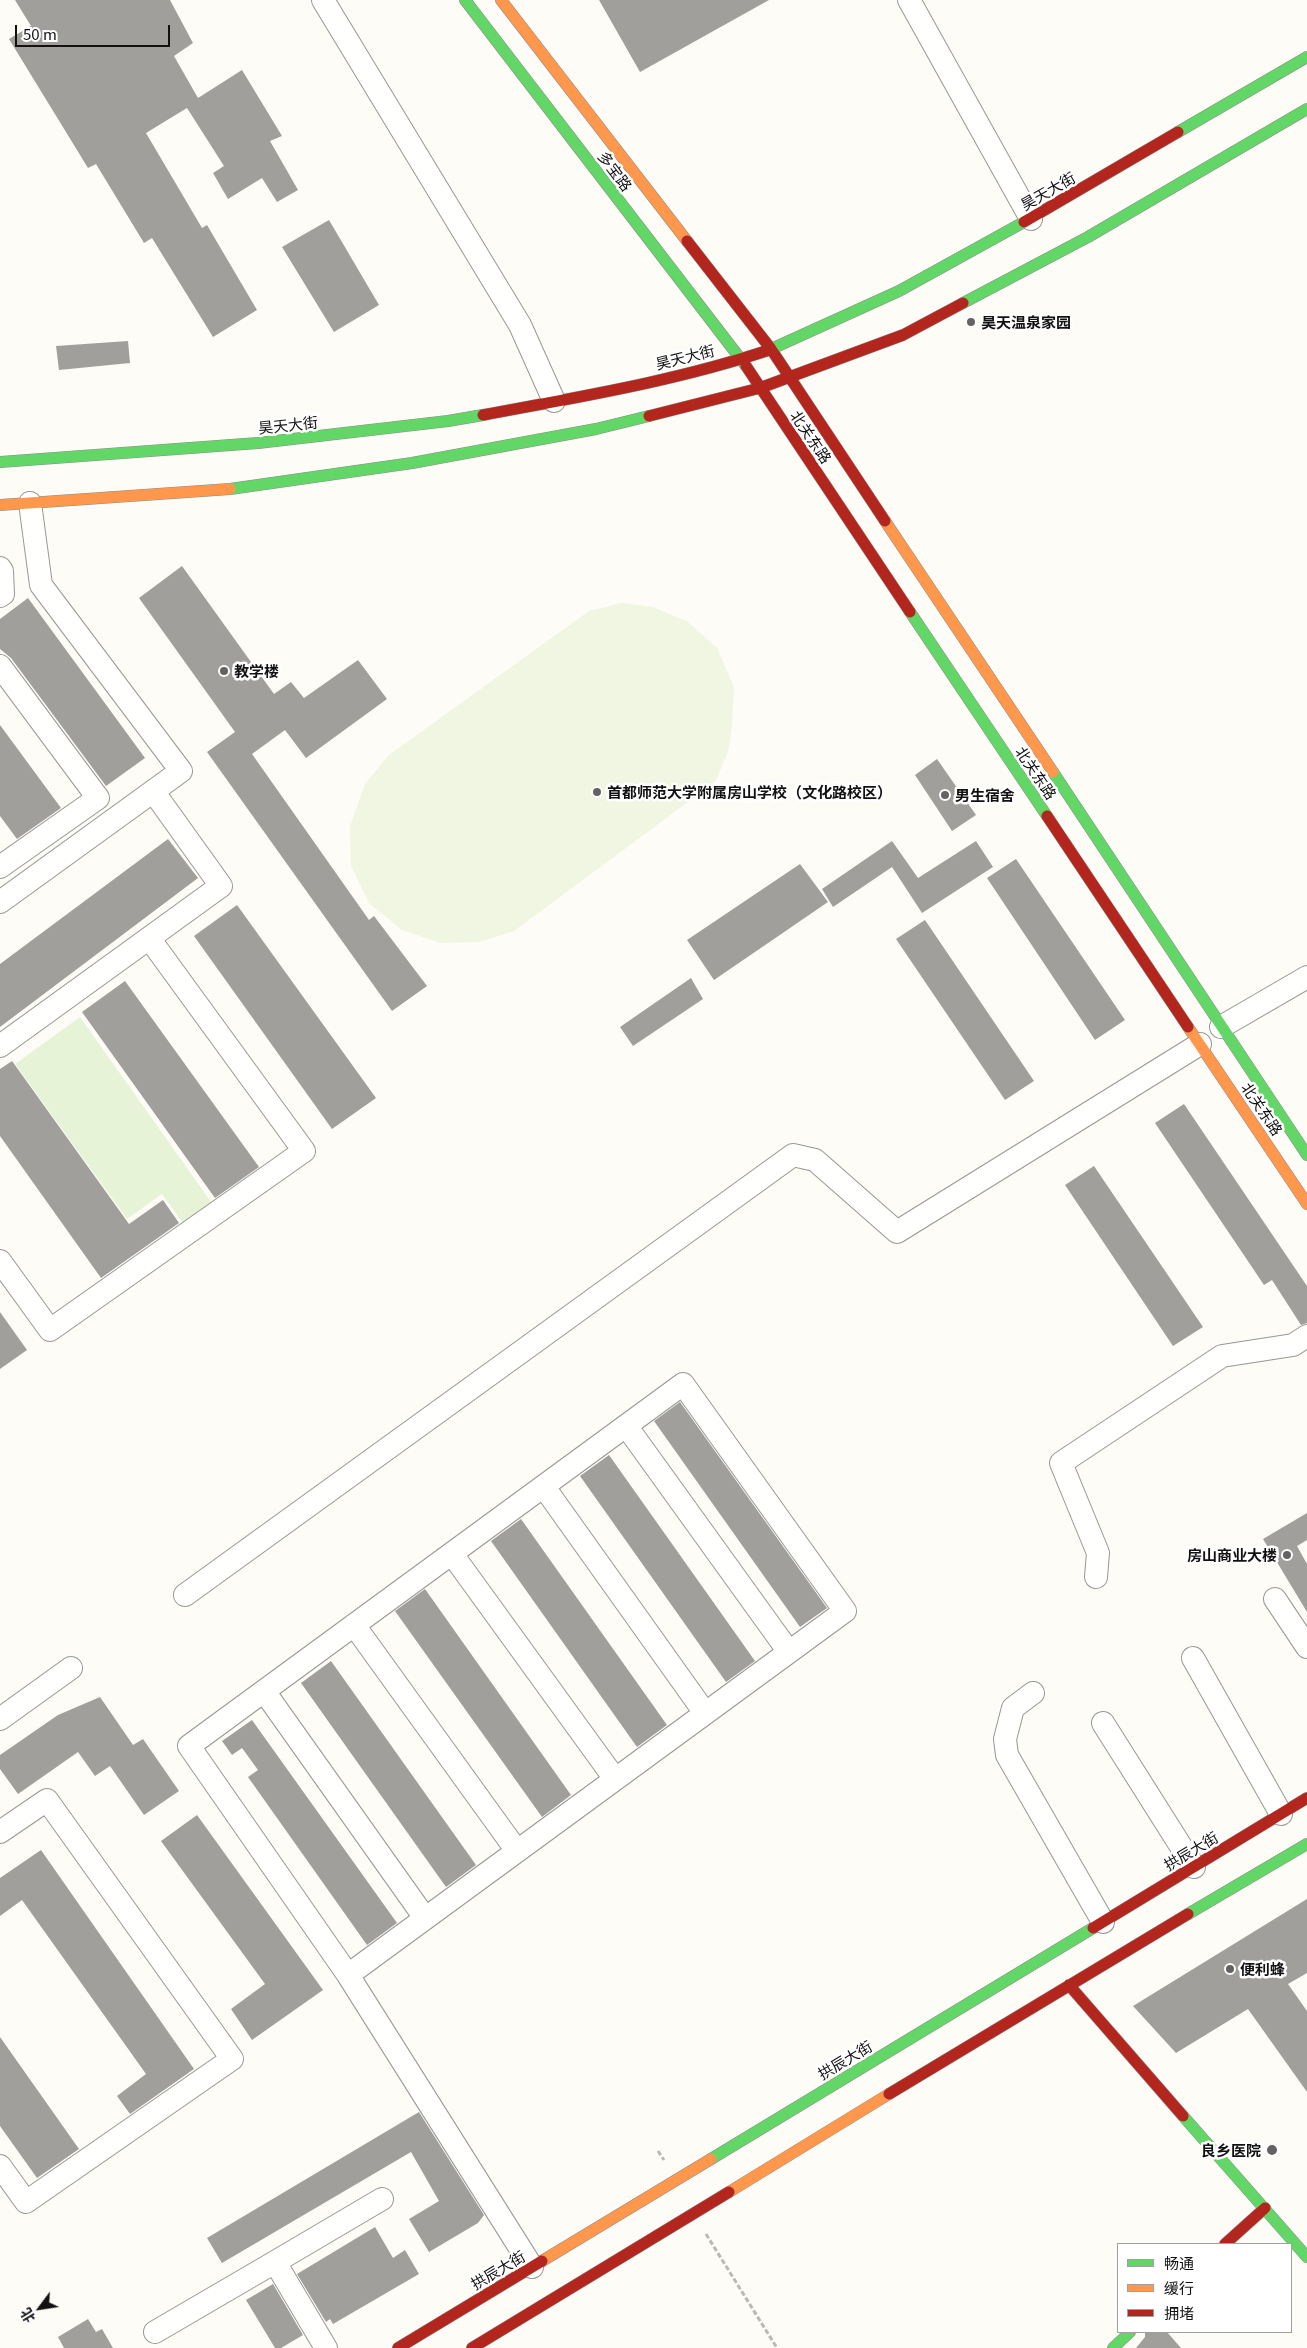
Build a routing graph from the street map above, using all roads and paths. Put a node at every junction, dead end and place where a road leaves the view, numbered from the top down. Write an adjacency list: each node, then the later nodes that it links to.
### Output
1 (323, 0): 12 (street)
2 (465, 0): 9 (main road, 多宝路)
3 (501, 0): 8 (main road, 多宝路)
4 (909, 0): 7 (street)
5 (1307, 57): 7 (main road, 昊天大街)
6 (1307, 108): 10 (main road)
7 (1031, 219): 8 (main road, 昊天大街)
8 (771, 349): 9 (main road, 昊天大街); 10 (main road, 北关东路)
9 (741, 359): 11 (main road, 北关东路); 12 (main road, 昊天大街)
10 (789, 377): 11 (main road); 24 (main road, 北关东路)
11 (760, 388): 14 (main road); 25 (main road, 北关东路)
12 (554, 401): 13 (main road, 昊天大街)
13 (0, 462)
14 (30, 503): 15 (main road); 19 (street)
15 (0, 505)
16 (0, 568): 17 (street)
17 (0, 596)
18 (0, 666): 20 (street)
19 (153, 791): 21 (street); 22 (street)
20 (0, 867)
21 (0, 902)
22 (149, 938): 26 (street); 29 (street)
23 (1307, 977): 24 (street)
24 (1221, 1027): 27 (main road, 北关东路)
25 (1200, 1044): 28 (main road, 北关东路); 35 (street)
26 (0, 1046)
27 (1307, 1155)
28 (1307, 1204)
29 (0, 1261)
30 (1307, 1336): 34 (street)
31 (627, 1427): 32 (street); 39 (street); 39 (street)
32 (544, 1487): 33 (street); 44 (street)
33 (452, 1554): 37 (street); 47 (street)
34 (1096, 1577)
35 (185, 1595)
36 (1275, 1599): 38 (street)
37 (354, 1625): 42 (street); 52 (street)
38 (1307, 1647)
39 (789, 1652): 44 (street)
40 (1193, 1658): 49 (street)
41 (71, 1668): 45 (street)
42 (264, 1691): 54 (street); 56 (street)
43 (1033, 1693): 55 (street)
44 (705, 1713): 47 (street)
45 (0, 1719)
46 (1103, 1723): 53 (street)
47 (615, 1779): 52 (street)
48 (1307, 1798): 49 (main road, 拱辰大街)
49 (1281, 1814): 53 (main road, 拱辰大街)
50 (0, 1832): 58 (street)
51 (1307, 1844): 57 (main road)
52 (517, 1851): 54 (street)
53 (1194, 1867): 55 (main road, 拱辰大街)
54 (425, 1918): 56 (street)
55 (1103, 1922): 65 (main road, 拱辰大街)
56 (348, 1974): 65 (street)
57 (1069, 1985): 60 (main road); 61 (main road)
58 (0, 2166)
59 (382, 2199): 64 (street)
60 (1265, 2208): 62 (main road); 63 (main road)
61 (693, 2212): 70 (main road); 71 (path)
62 (1226, 2243)
63 (1307, 2257)
64 (276, 2262): 66 (street); 68 (street)
65 (532, 2267): 69 (main road, 拱辰大街)
66 (155, 2332)
67 (1129, 2333): 72 (main road)
68 (326, 2348)
69 (398, 2348)
70 (472, 2348)
71 (777, 2348)
72 (1113, 2348)

